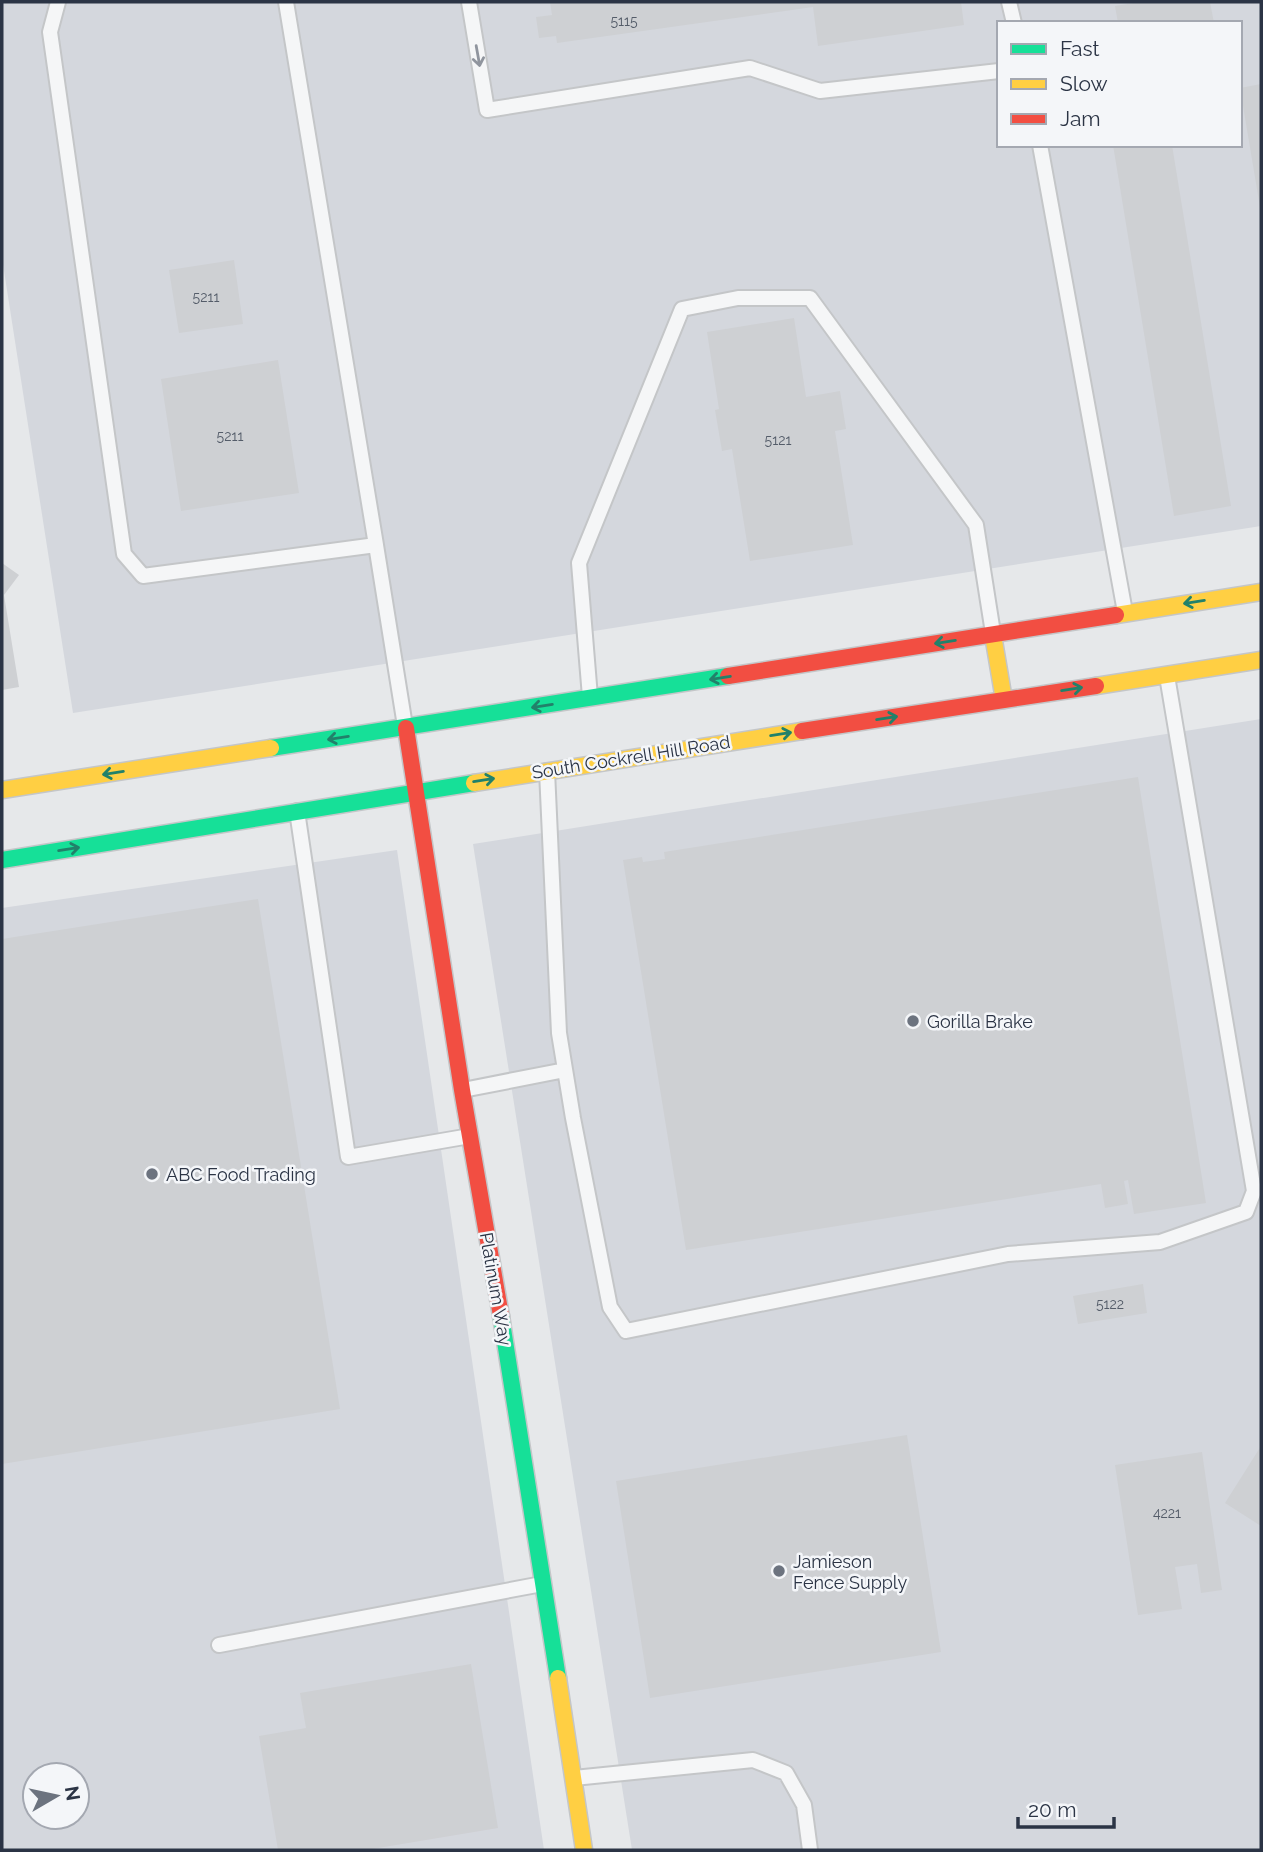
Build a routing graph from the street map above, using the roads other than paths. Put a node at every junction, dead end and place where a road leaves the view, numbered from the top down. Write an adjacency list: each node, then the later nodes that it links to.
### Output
1 (58, 2): 8 (lane)
2 (286, 2): 8 (lane)
3 (468, 2): 6 (lane, one-way to 6)
4 (1009, 2): 5 (lane)
5 (1014, 21)
6 (997, 71)
7 (1040, 147): 10 (lane)
8 (376, 545): 16 (lane)
9 (1261, 592): 10 (main road, one-way to 10)
10 (1125, 613): 11 (main road)
11 (993, 635): 14 (main road, one-way to 14); 14 (lane); 15 (main road)
12 (1261, 660): 13 (main road, South Cockrell Hill Road)
13 (1167, 674): 15 (main road, South Cockrell Hill Road, one-way to 13); 22 (lane)
14 (590, 699): 16 (main road, one-way to 16)
15 (1004, 700): 17 (main road, South Cockrell Hill Road, one-way to 15)
16 (406, 728): 18 (main road, one-way to 18); 19 (main road, Platinum Way)
17 (547, 771): 19 (main road, South Cockrell Hill Road, one-way to 17); 22 (lane)
18 (2, 790)
19 (417, 791): 20 (main road, South Cockrell Hill Road); 23 (main road, Platinum Way)
20 (297, 810): 21 (main road, South Cockrell Hill Road, one-way to 20); 24 (lane)
21 (2, 860)
22 (565, 1070): 23 (lane)
23 (462, 1090): 24 (main road, Platinum Way)
24 (470, 1136): 25 (main road, Platinum Way)
25 (543, 1584): 26 (lane); 27 (main road, Platinum Way)
26 (219, 1645)
27 (573, 1778): 28 (main road, Platinum Way); 29 (lane)
28 (584, 1850)
29 (810, 1850)

